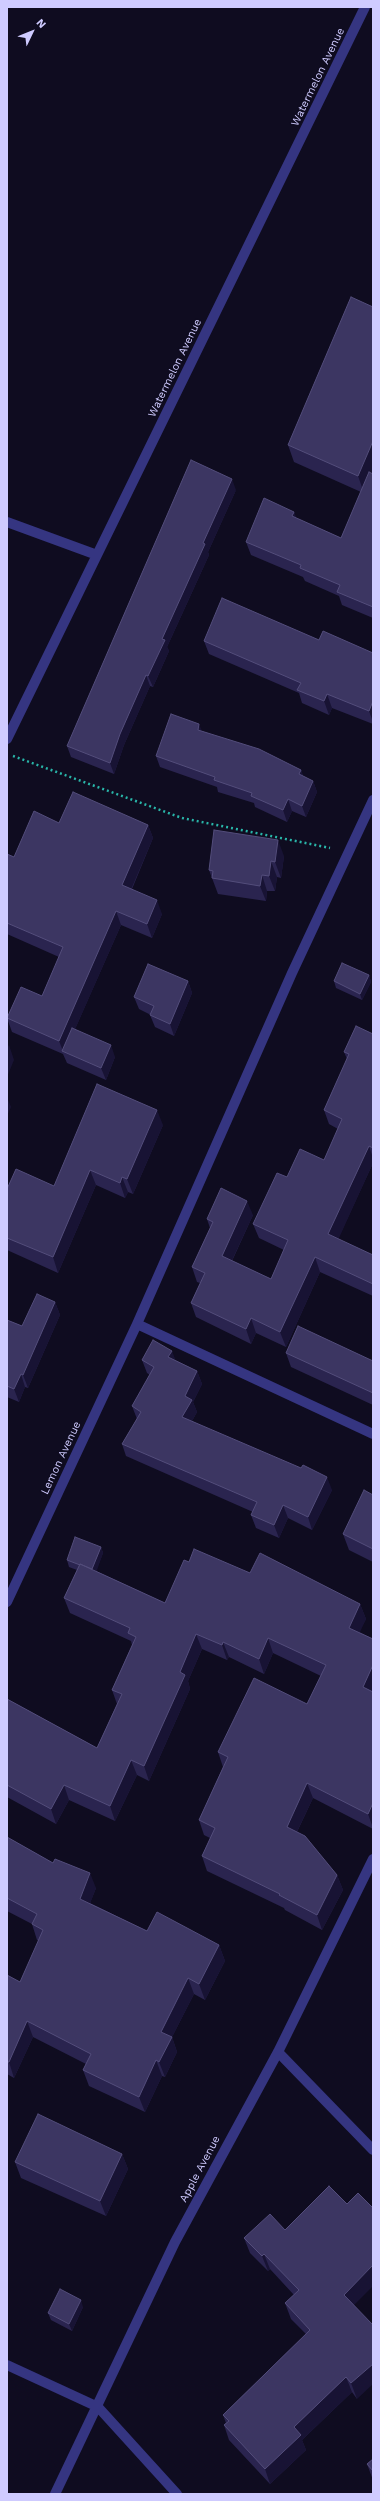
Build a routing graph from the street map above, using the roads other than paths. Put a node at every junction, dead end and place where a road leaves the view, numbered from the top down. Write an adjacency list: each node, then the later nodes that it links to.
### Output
1 (365, 7): 3 (street, Watermelon Avenue)
2 (7, 522): 3 (street)
3 (97, 555): 4 (street, Watermelon Avenue)
4 (7, 739)
5 (373, 800): 6 (street, Lemon Avenue)
6 (137, 1324): 7 (street); 8 (street, Lemon Avenue)
7 (373, 1434)
8 (7, 1602)
9 (373, 1859): 10 (street, Apple Avenue)
10 (278, 2052): 11 (street); 13 (street, Apple Avenue)
11 (373, 2150)
12 (7, 2365): 13 (street)
13 (98, 2407): 14 (street, Apple Avenue); 15 (street)
14 (55, 2494)
15 (177, 2494)

